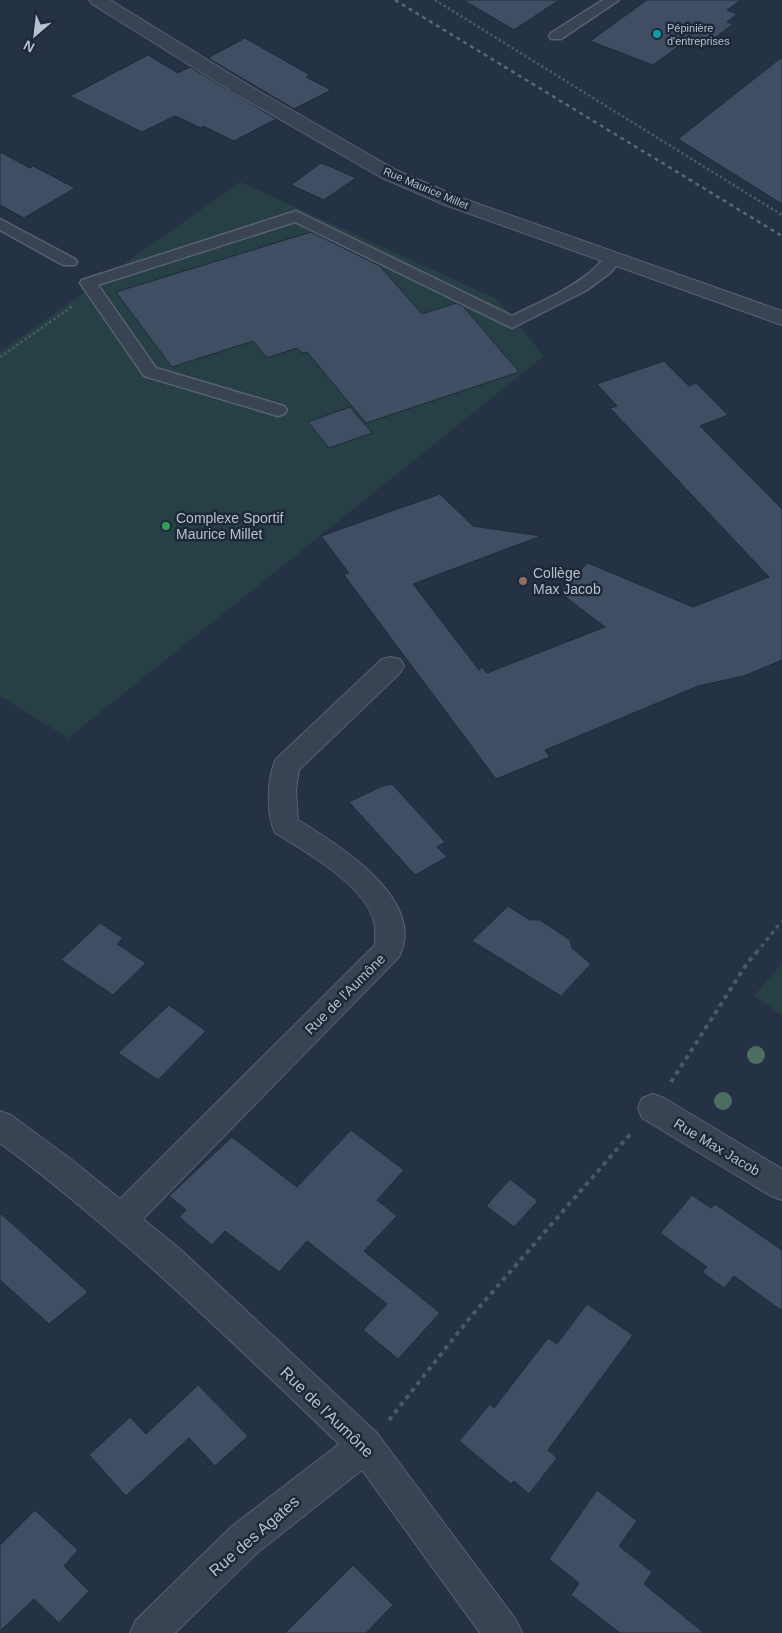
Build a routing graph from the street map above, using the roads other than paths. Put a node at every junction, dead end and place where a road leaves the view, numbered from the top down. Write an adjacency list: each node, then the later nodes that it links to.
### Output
1 (98, 0): 5 (street, Rue Maurice Millet)
2 (612, 0): 3 (lane)
3 (556, 36)
4 (0, 224): 6 (lane)
5 (614, 258): 7 (street, Rue Maurice Millet); 8 (lane)
6 (69, 262)
7 (782, 318)
8 (278, 410)
9 (391, 666): 13 (street, Rue de l'Aumône)
10 (653, 1108): 12 (street, Rue Max Jacob)
11 (0, 1125): 13 (street, Rue de l'Aumône)
12 (782, 1186)
13 (120, 1221): 14 (street, Rue de l'Aumône)
14 (365, 1445): 15 (street, Rue des Agates); 16 (street, Rue de l'Aumône)
15 (149, 1633)
16 (503, 1633)

